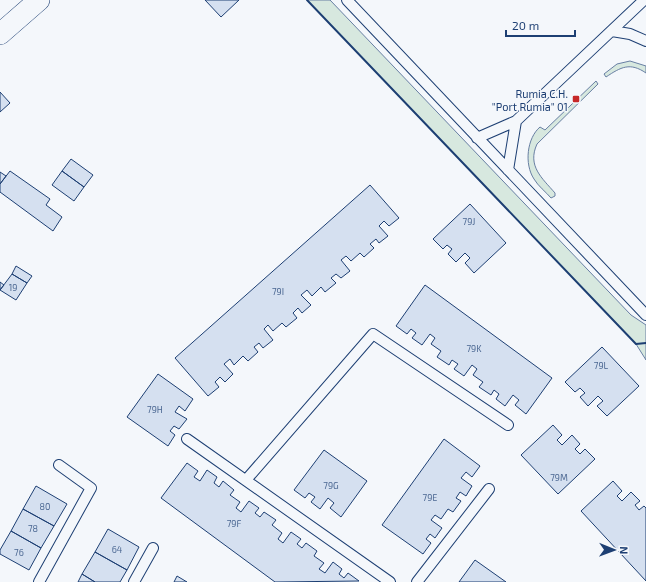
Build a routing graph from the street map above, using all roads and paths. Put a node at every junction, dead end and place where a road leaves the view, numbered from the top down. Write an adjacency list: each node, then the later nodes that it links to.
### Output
1 (39, 0): 5 (street)
2 (347, 0): 8 (lane)
3 (644, 0): 4 (lane)
4 (612, 31): 6 (lane); 7 (lane)
5 (0, 34)
6 (646, 41)
7 (516, 121): 8 (lane); 9 (lane)
8 (477, 138): 9 (lane)
9 (508, 170): 10 (lane)
10 (646, 315)
11 (508, 425): 14 (lane)
12 (187, 439): 14 (lane)
13 (59, 465): 17 (lane)
14 (246, 480): 19 (lane)
15 (489, 489): 20 (lane)
16 (153, 548): 18 (lane)
17 (39, 582)
18 (134, 582)
19 (390, 582)
20 (417, 582)

